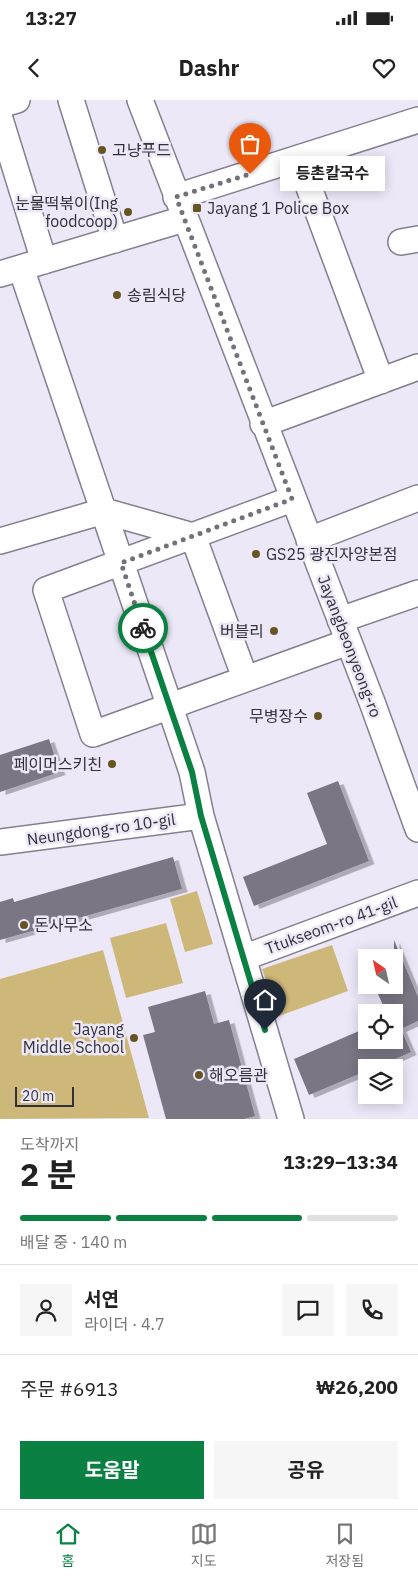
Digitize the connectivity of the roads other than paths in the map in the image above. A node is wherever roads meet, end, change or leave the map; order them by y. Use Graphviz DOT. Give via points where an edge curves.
graph roads {
  1 [pos="17,100"];
  2 [pos="71,100"];
  3 [pos="140,100"];
  4 [pos="0,105"];
  5 [pos="0,119"];
  6 [pos="418,120"];
  7 [pos="298,158"];
  8 [pos="180,208"];
  9 [pos="115,240"];
  10 [pos="22,267"];
  11 [pos="418,367"];
  12 [pos="381,381"];
  13 [pos="263,424"];
  14 [pos="418,498"];
  15 [pos="292,499"];
  16 [pos="104,511"];
  17 [pos="193,536"];
  18 [pos="308,540"];
  19 [pos="0,541"];
  20 [pos="121,563"];
  21 [pos="418,593"];
  22 [pos="344,631"];
  23 [pos="245,678"];
  24 [pos="170,706"];
  25 [pos="201,816"];
  26 [pos="418,829"];
  27 [pos="0,842"];
  28 [pos="418,893"];
  29 [pos="243,958"];
  30 [pos="291,1119"];
  1 -- 4 [label="street"];
  2 -- 9 [label="street"];
  3 -- 8 [label="street, Jayangbeonyeong-ro"];
  5 -- 10 [label="street, Ttukseom-ro 41-gil"];
  6 -- 7 [label="street"];
  7 -- 8 [label="street"];
  7 -- 12 [label="street"];
  8 -- 9 [label="street"];
  8 -- 13 [label="street, Jayangbeonyeong-ro"];
  9 -- 10 [label="street"];
  10 -- 16 [label="street, Ttukseom-ro 41-gil"];
  11 -- 12 [label="street"];
  12 -- 13 [label="street"];
  13 -- 15 [label="street, Jayangbeonyeong-ro"];
  14 -- 18 [label="street"];
  15 -- 17 [label="street"];
  15 -- 18 [label="street, Jayangbeonyeong-ro"];
  16 -- 17 [label="street"];
  16 -- 19 [label="street"];
  16 -- 20 [label="street, Ttukseom-ro 41-gil"];
  17 -- 20 [label="street"];
  17 -- 23 [label="street"];
  18 -- 22 [label="street, Jayangbeonyeong-ro"];
  20 -- 24 [label="street, Ttukseom-ro 41-gil"];
  20 -- 24 [label="street" via="46,590 93,734"];
  21 -- 22 [label="street"];
  22 -- 23 [label="street"];
  22 -- 26 [label="street, Jayangbeonyeong-ro"];
  23 -- 24 [label="street"];
  24 -- 25 [label="street, Ttukseom-ro 41-gil" via="192,772"];
  25 -- 27 [label="street, Neungdong-ro 10-gil"];
  25 -- 29 [label="street, Ttukseom-ro 41-gil"];
  28 -- 29 [label="street, Ttukseom-ro 41-gil"];
  29 -- 30 [label="street, Ttukseom-ro 41-gil"];
}
